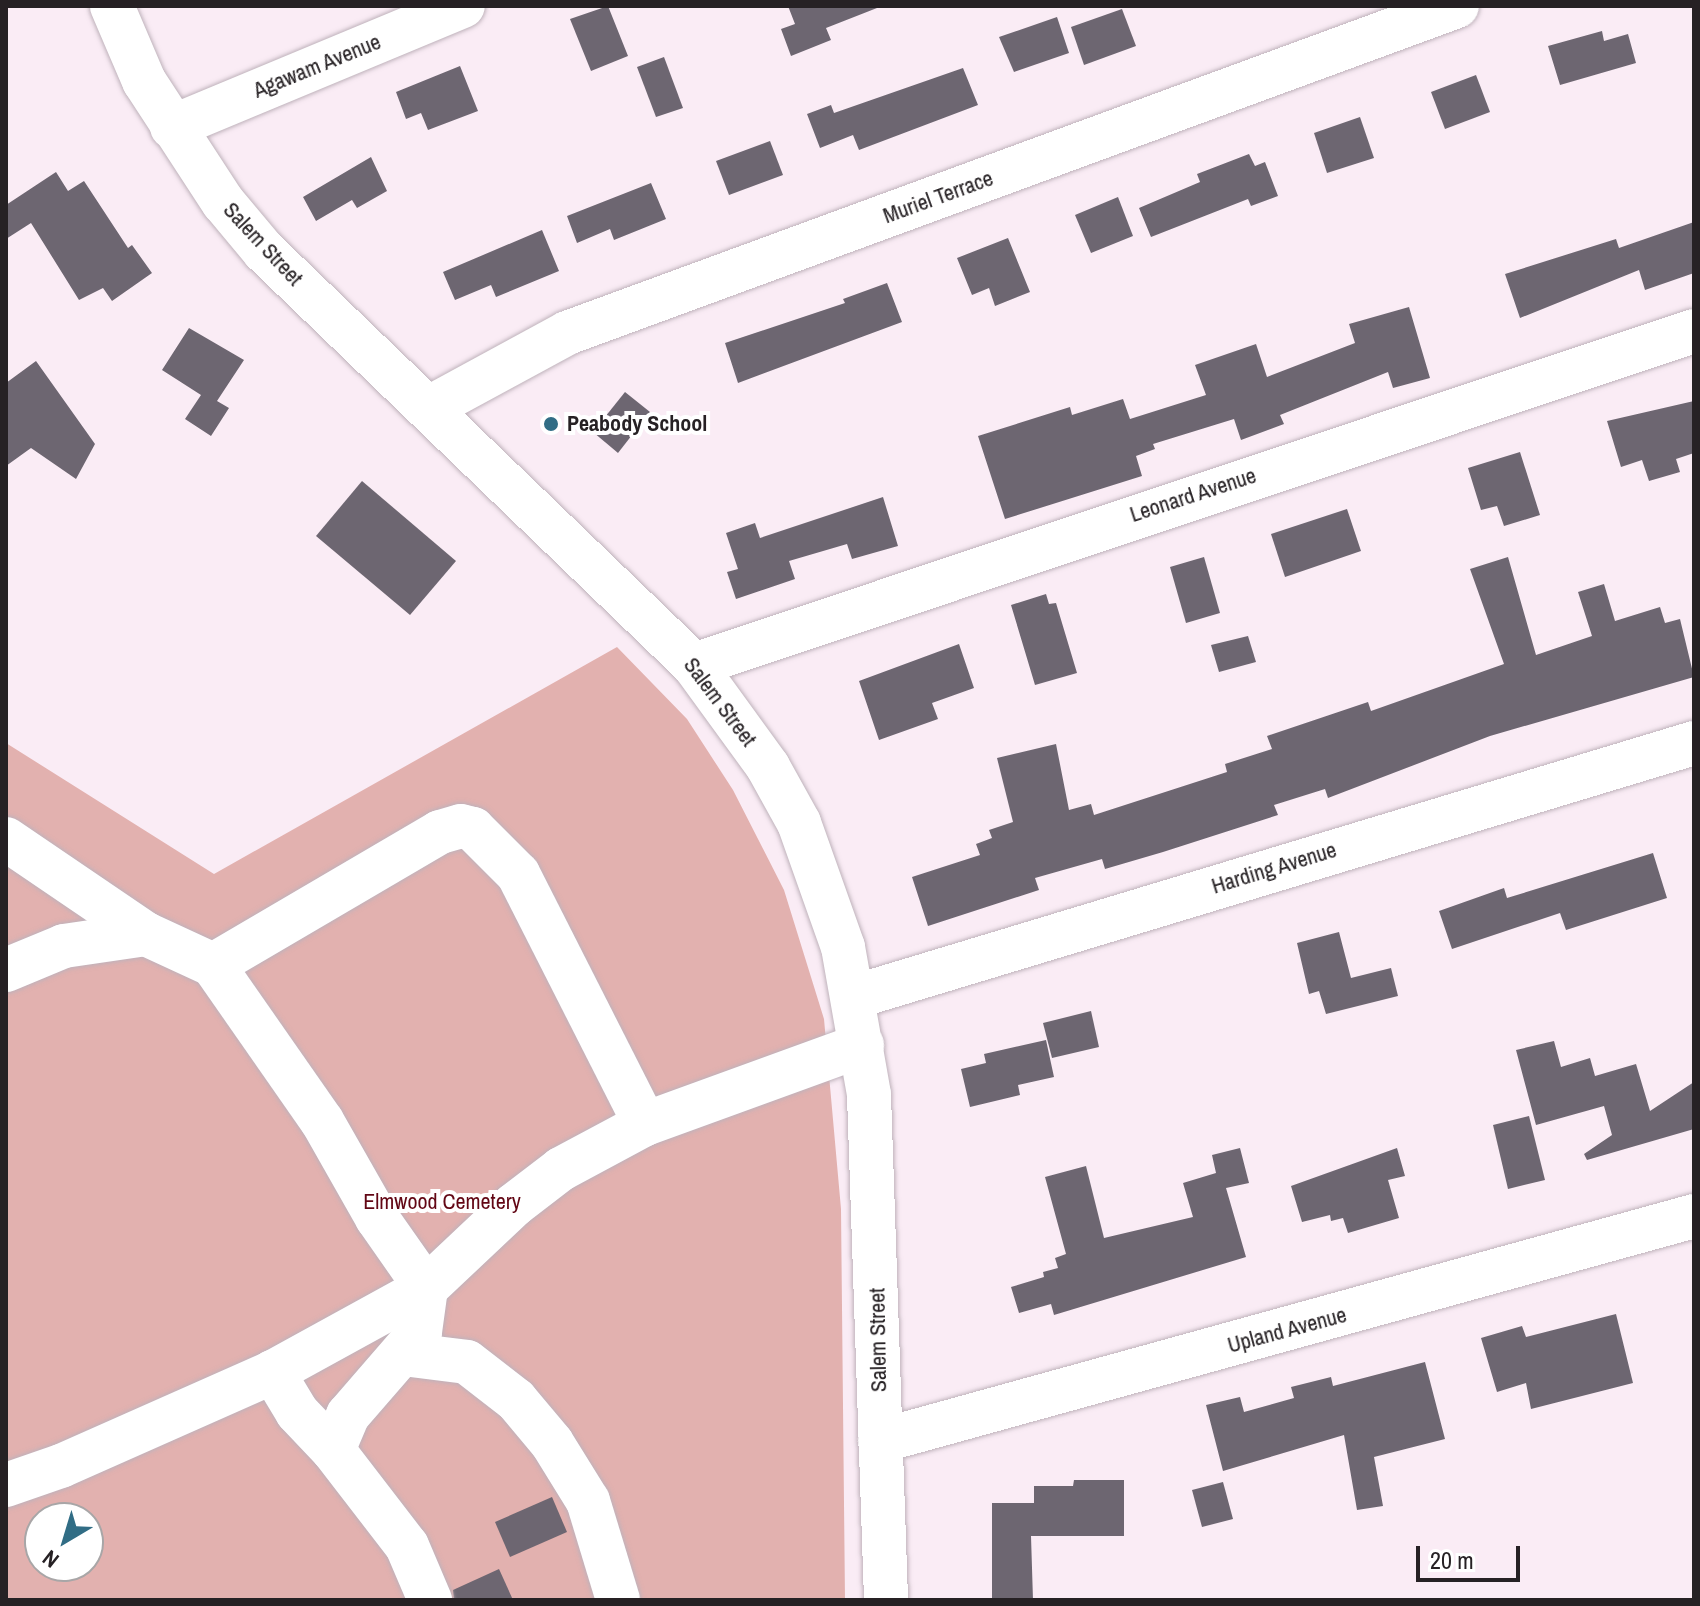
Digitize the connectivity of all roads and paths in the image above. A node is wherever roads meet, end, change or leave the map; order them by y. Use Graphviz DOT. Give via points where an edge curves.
graph roads {
  1 [pos="112,6"];
  2 [pos="463,6"];
  3 [pos="1457,6"];
  4 [pos="172,127"];
  5 [pos="1694,331"];
  6 [pos="429,408"];
  7 [pos="694,665"];
  8 [pos="1694,743"];
  9 [pos="6,839"];
  10 [pos="146,934"];
  11 [pos="213,965"];
  12 [pos="6,970"];
  13 [pos="854,997"];
  14 [pos="862,1045"];
  15 [pos="645,1124"];
  16 [pos="1694,1216"];
  17 [pos="426,1288"];
  18 [pos="403,1354"];
  19 [pos="273,1372"];
  20 [pos="880,1441"];
  21 [pos="333,1450"];
  22 [pos="6,1485"];
  23 [pos="430,1600"];
  24 [pos="618,1600"];
  25 [pos="886,1600"];
  1 -- 4 [label="street, Salem Street" via="144,81"];
  2 -- 4 [label="street, Agawam Avenue"];
  3 -- 6 [label="street, Muriel Terrace" via="567,333"];
  4 -- 6 [label="street, Salem Street" via="264,251"];
  5 -- 7 [label="street, Leonard Avenue"];
  6 -- 7 [label="street, Salem Street"];
  7 -- 13 [label="street, Salem Street" via="768,767 799,823 824,887"];
  8 -- 13 [label="street, Harding Avenue"];
  9 -- 10 [label="street"];
  10 -- 11 [label="street"];
  10 -- 12 [label="street" via="64,946"];
  11 -- 15 [label="street" via="440,832 461,826 473,829 518,874"];
  11 -- 17 [label="street" via="322,1121 377,1218"];
  13 -- 14 [label="street, Salem Street"];
  14 -- 15 [label="street"];
  14 -- 20 [label="street, Salem Street" via="874,1160"];
  15 -- 17 [label="street" via="561,1169 514,1205"];
  16 -- 20 [label="street, Upland Avenue"];
  17 -- 18 [label="street" via="420,1332"];
  17 -- 19 [label="street"];
  18 -- 21 [label="street" via="348,1415"];
  18 -- 24 [label="street" via="467,1362 516,1400 552,1443 588,1501"];
  19 -- 21 [label="street" via="297,1412"];
  19 -- 22 [label="street"];
  20 -- 25 [label="street, Salem Street"];
  21 -- 23 [label="street" via="407,1546"];
}
